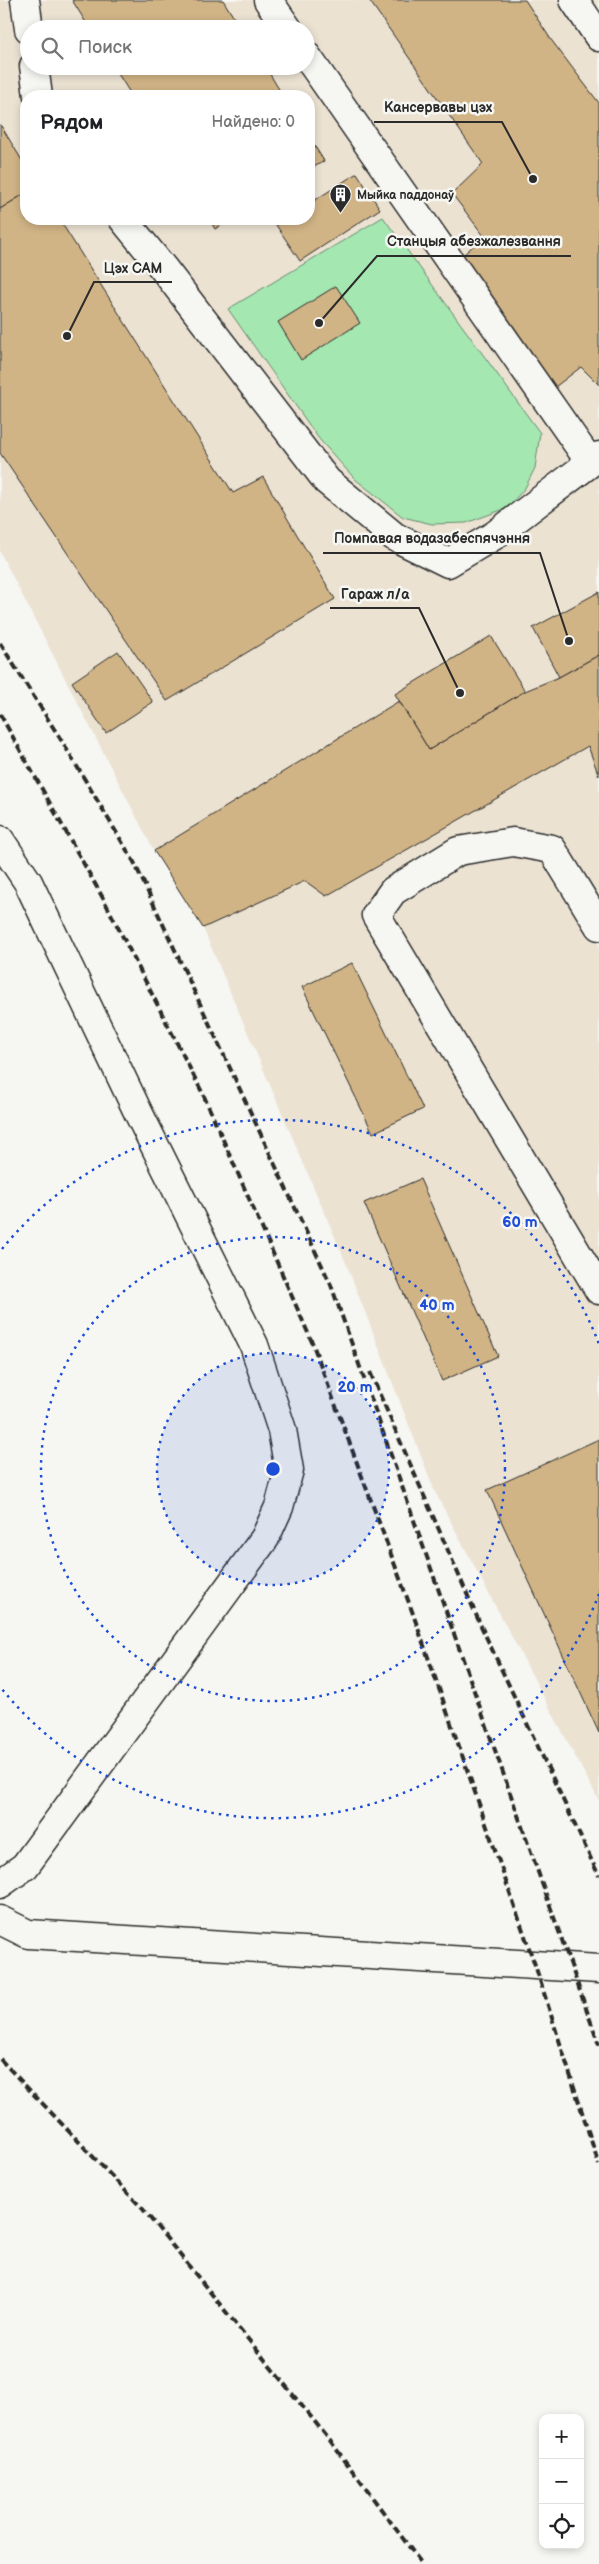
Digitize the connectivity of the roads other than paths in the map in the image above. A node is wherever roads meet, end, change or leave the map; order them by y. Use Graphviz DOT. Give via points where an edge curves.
graph roads {
  1 [pos="25,0"];
  2 [pos="268,0"];
  3 [pos="574,0"];
  4 [pos="28,20"];
  5 [pos="282,20"];
  6 [pos="599,37"];
  7 [pos="315,68"];
  8 [pos="35,75"];
  9 [pos="37,90"];
  10 [pos="127,225"];
  11 [pos="595,459"];
  12 [pos="0,840"];
  13 [pos="599,926"];
  14 [pos="599,1290"];
  15 [pos="0,1884"];
  16 [pos="0,1920"];
  17 [pos="599,1969"];
  1 -- 4 [label="lane"];
  2 -- 5 [label="lane"];
  3 -- 6 [label="lane"];
  7 -- 11 [label="lane"];
  8 -- 9 [label="lane"];
  10 -- 11 [label="lane" via="326,480 395,537 448,563 495,536"];
  12 -- 15 [label="lane" via="28,882 254,1345 282,1430 289,1470 279,1507 265,1538 25,1866"];
  13 -- 14 [label="lane" via="552,849 513,842 458,850 393,891 376,915"];
  16 -- 17 [label="lane" via="28,1934"];
}
